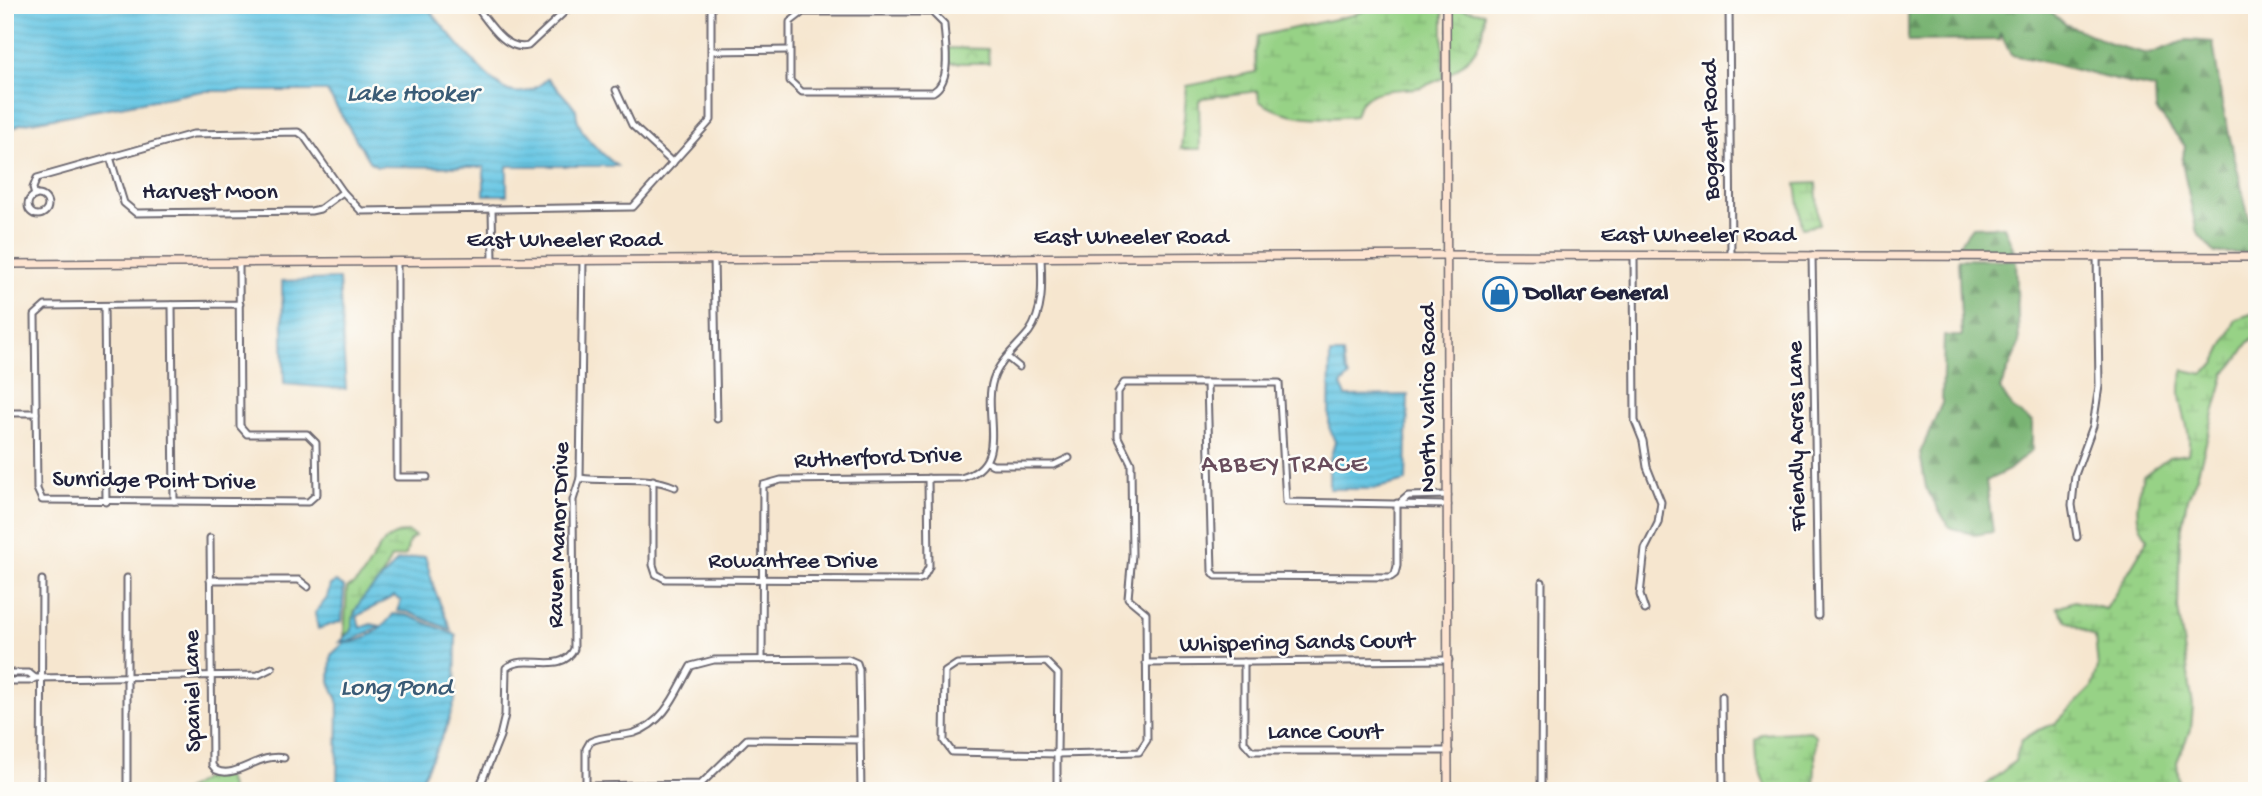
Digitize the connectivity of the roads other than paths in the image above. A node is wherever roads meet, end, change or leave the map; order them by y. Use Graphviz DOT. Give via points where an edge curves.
graph roads {
  1 [pos="475,5"];
  2 [pos="572,5"];
  3 [pos="711,5"];
  4 [pos="1446,5"];
  5 [pos="1729,5"];
  6 [pos="789,50"];
  7 [pos="712,51"];
  8 [pos="616,90"];
  9 [pos="110,157"];
  10 [pos="673,163"];
  11 [pos="343,192"];
  12 [pos="35,195"];
  13 [pos="492,209"];
  14 [pos="1448,255"];
  15 [pos="1731,255"];
  16 [pos="1634,256"];
  17 [pos="1812,256"];
  18 [pos="2098,256"];
  19 [pos="2257,257"];
  20 [pos="1041,258"];
  21 [pos="714,259"];
  22 [pos="493,260"];
  23 [pos="583,260"];
  24 [pos="397,262"];
  25 [pos="5,264"];
  26 [pos="240,264"];
  27 [pos="240,304"];
  28 [pos="172,305"];
  29 [pos="104,306"];
  30 [pos="1007,357"];
  31 [pos="1019,368"];
  32 [pos="1207,383"];
  33 [pos="5,413"];
  34 [pos="36,413"];
  35 [pos="717,419"];
  36 [pos="1069,458"];
  37 [pos="987,461"];
  38 [pos="427,477"];
  39 [pos="580,478"];
  40 [pos="928,478"];
  41 [pos="653,480"];
  42 [pos="675,486"];
  43 [pos="1421,495"];
  44 [pos="1449,495"];
  45 [pos="174,501"];
  46 [pos="106,502"];
  47 [pos="1399,503"];
  48 [pos="1421,505"];
  49 [pos="1449,505"];
  50 [pos="2077,537"];
  51 [pos="210,538"];
  52 [pos="127,578"];
  53 [pos="42,580"];
  54 [pos="210,580"];
  55 [pos="762,581"];
  56 [pos="1542,582"];
  57 [pos="307,587"];
  58 [pos="1645,610"];
  59 [pos="1818,616"];
  60 [pos="762,660"];
  61 [pos="1448,660"];
  62 [pos="1244,662"];
  63 [pos="1146,663"];
  64 [pos="272,668"];
  65 [pos="5,673"];
  66 [pos="211,676"];
  67 [pos="127,677"];
  68 [pos="38,678"];
  69 [pos="5,681"];
  70 [pos="1722,696"];
  71 [pos="860,740"];
  72 [pos="1448,751"];
  73 [pos="1057,754"];
  74 [pos="284,758"];
  75 [pos="586,788"];
  76 [pos="41,791"];
  77 [pos="127,791"];
  78 [pos="478,791"];
  79 [pos="861,791"];
  80 [pos="1057,791"];
  81 [pos="1448,791"];
  82 [pos="1541,791"];
  83 [pos="1723,791"];
  1 -- 2 [label="street" via="510,46 520,48 528,47"];
  3 -- 7 [label="street"];
  4 -- 14 [label="street, North Valrico Road"];
  5 -- 15 [label="street, Bogaert Road"];
  6 -- 6 [label="street" via="790,81 802,92 933,92 942,87 945,77 944,24 932,12 803,12 790,22"];
  6 -- 7 [label="street"];
  7 -- 10 [label="street" via="711,120"];
  8 -- 10 [label="street" via="632,125"];
  9 -- 11 [label="street" via="193,134 298,132"];
  9 -- 11 [label="street, Harvest Moon" via="124,203 136,213 311,211"];
  9 -- 12 [label="street" via="37,178"];
  10 -- 13 [label="street" via="633,207"];
  11 -- 13 [label="street" via="361,211"];
  13 -- 22 [label="street"];
  14 -- 16 [label="street, East Wheeler Road"];
  14 -- 20 [label="street, East Wheeler Road"];
  14 -- 44 [label="street, North Valrico Road"];
  15 -- 16 [label="street, East Wheeler Road"];
  15 -- 17 [label="street, East Wheeler Road"];
  16 -- 58 [label="street" via="1635,415 1661,502 1660,516 1645,549 1640,595"];
  17 -- 18 [label="street, East Wheeler Road"];
  17 -- 59 [label="street, Friendly Acres Lane"];
  18 -- 19 [label="street, East Wheeler Road"];
  18 -- 50 [label="street" via="2099,386 2094,426 2075,475 2072,505"];
  20 -- 21 [label="street, East Wheeler Road"];
  20 -- 30 [label="street, Rutherford Drive" via="1040,309 1030,330"];
  21 -- 23 [label="street, East Wheeler Road"];
  21 -- 35 [label="street"];
  22 -- 23 [label="street, East Wheeler Road"];
  22 -- 24 [label="street, East Wheeler Road"];
  23 -- 39 [label="street, Raven Manor Drive"];
  24 -- 26 [label="street, East Wheeler Road"];
  24 -- 38 [label="street" via="397,477"];
  25 -- 26 [label="street, East Wheeler Road"];
  26 -- 27 [label="street, Sunridge Point Drive"];
  27 -- 28 [label="street, Sunridge Point Drive"];
  27 -- 45 [label="street, Sunridge Point Drive" via="240,426 247,434 307,434 316,443 317,494 308,502"];
  28 -- 29 [label="street, Sunridge Point Drive"];
  28 -- 45 [label="street"];
  29 -- 34 [label="street, Sunridge Point Drive" via="45,306 35,315"];
  29 -- 46 [label="street"];
  30 -- 31 [label="street"];
  30 -- 37 [label="street, Rutherford Drive" via="992,383 992,443"];
  32 -- 47 [label="street" via="1279,383 1286,502"];
  32 -- 47 [label="street" via="1212,571 1216,576 1391,577 1397,566"];
  32 -- 63 [label="street" via="1124,383 1118,392 1119,440 1132,463 1128,598 1146,617"];
  33 -- 34 [label="street"];
  34 -- 46 [label="street, Sunridge Point Drive" via="38,496 49,502"];
  36 -- 37 [label="street" via="1054,465 993,465"];
  37 -- 40 [label="street, Rutherford Drive" via="971,476"];
  39 -- 41 [label="street"];
  39 -- 78 [label="street, Raven Manor Drive" via="573,500 574,649 563,662 518,663 506,668 505,715"];
  40 -- 55 [label="street, Rutherford Drive" via="769,481 763,485 762,497"];
  40 -- 55 [label="street, Rowantree Drive" via="929,567 923,578"];
  41 -- 42 [label="street"];
  41 -- 55 [label="street, Rowantree Drive" via="656,574 665,579"];
  43 -- 44 [label="street"];
  43 -- 47 [label="street" via="1408,496"];
  43 -- 48 [label="street"];
  44 -- 49 [label="street, North Valrico Road"];
  45 -- 46 [label="street, Sunridge Point Drive"];
  47 -- 48 [label="street"];
  48 -- 49 [label="street"];
  49 -- 61 [label="street, North Valrico Road"];
  51 -- 54 [label="street, Spaniel Lane"];
  52 -- 67 [label="street"];
  53 -- 68 [label="street"];
  54 -- 57 [label="street" via="299,580"];
  54 -- 66 [label="street, Spaniel Lane"];
  55 -- 60 [label="street, Rutherford Drive"];
  56 -- 82 [label="street"];
  60 -- 71 [label="street" via="848,659 857,663"];
  60 -- 75 [label="street" via="714,660 691,666 665,712 636,732 590,742"];
  61 -- 62 [label="street, Whispering Sands Court"];
  61 -- 72 [label="street, North Valrico Road"];
  62 -- 63 [label="street, Whispering Sands Court"];
  62 -- 72 [label="street, Lance Court" via="1244,742 1252,751"];
  63 -- 73 [label="street" via="1147,740 1139,751"];
  64 -- 66 [label="street" via="258,675"];
  65 -- 68 [label="street" via="29,673"];
  66 -- 67 [label="street"];
  66 -- 74 [label="street, Spaniel Lane" via="211,759 216,770 229,773 270,755"];
  67 -- 68 [label="street"];
  67 -- 77 [label="street"];
  68 -- 69 [label="street"];
  68 -- 76 [label="street"];
  70 -- 83 [label="street"];
  71 -- 75 [label="street" via="747,740 701,784"];
  71 -- 79 [label="street"];
  72 -- 81 [label="street, North Valrico Road"];
  73 -- 73 [label="street" via="952,752 944,741 945,672 957,664 1046,662 1058,674"];
  73 -- 80 [label="street"];
}
